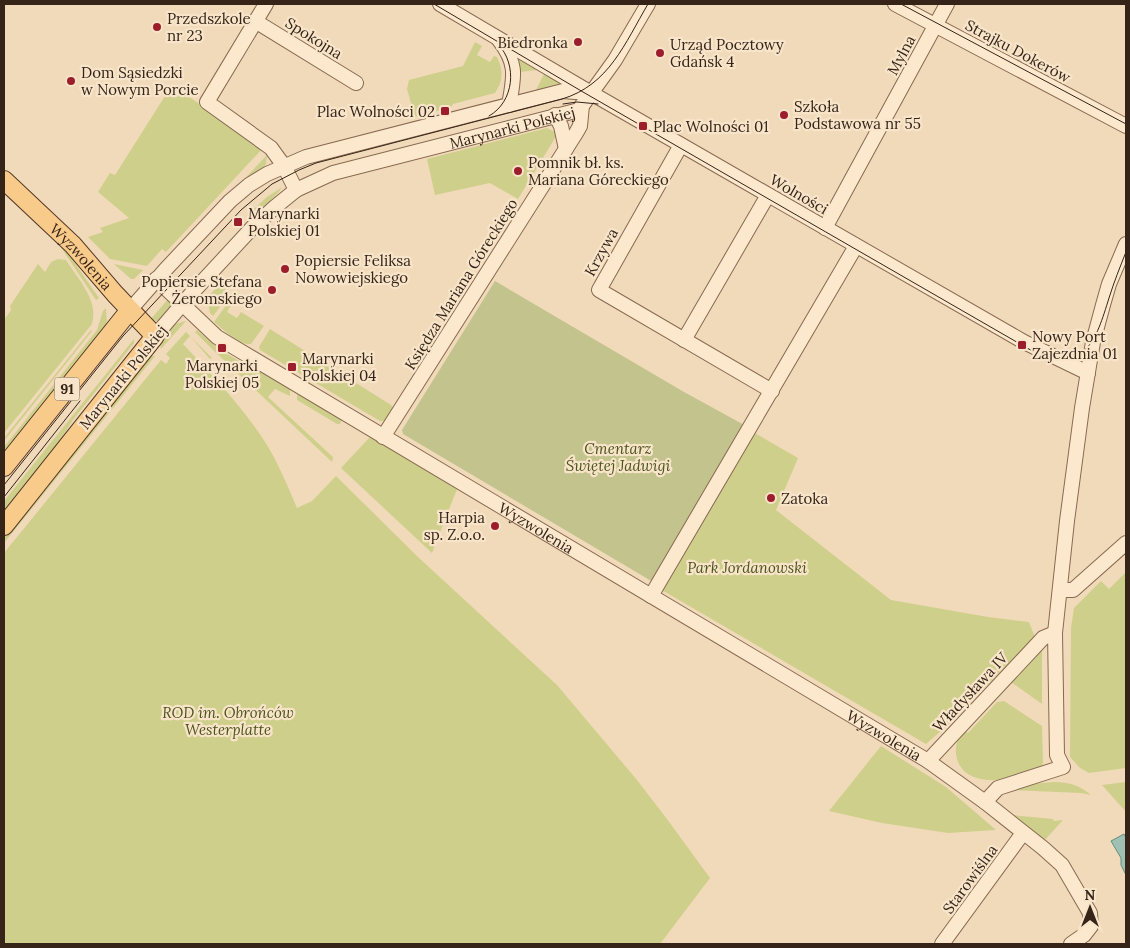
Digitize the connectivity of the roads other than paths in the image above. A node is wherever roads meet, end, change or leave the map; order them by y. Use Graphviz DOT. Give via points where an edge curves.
graph roads {
  1 [pos="266,4"];
  2 [pos="440,4"];
  3 [pos="648,4"];
  4 [pos="895,4"];
  5 [pos="947,4"];
  6 [pos="255,21"];
  7 [pos="935,26"];
  8 [pos="497,37"];
  9 [pos="356,83"];
  10 [pos="591,93"];
  11 [pos="509,105"];
  12 [pos="582,105"];
  13 [pos="555,115"];
  14 [pos="1126,126"];
  15 [pos="681,145"];
  16 [pos="566,149"];
  17 [pos="284,166"];
  18 [pos="4,180"];
  19 [pos="296,190"];
  20 [pos="768,195"];
  21 [pos="826,228"];
  22 [pos="1126,244"];
  23 [pos="856,246"];
  24 [pos="156,280"];
  25 [pos="182,304"];
  26 [pos="130,310"];
  27 [pos="155,336"];
  28 [pos="684,340"];
  29 [pos="1088,374"];
  30 [pos="772,391"];
  31 [pos="383,437"];
  32 [pos="4,467"];
  33 [pos="4,526"];
  34 [pos="1126,543"];
  35 [pos="1060,590"];
  36 [pos="651,596"];
  37 [pos="1055,633"];
  38 [pos="928,761"];
  39 [pos="985,802"];
  40 [pos="1023,833"];
  41 [pos="942,944"];
  42 [pos="1071,944"];
  1 -- 6 [label="street"];
  2 -- 8 [label="street, Wolności"];
  3 -- 10 [label="street" via="616,60"];
  4 -- 7 [label="street, Strajku Dokerów"];
  5 -- 7 [label="street, Mylna"];
  6 -- 9 [label="street, Spokojna"];
  6 -- 17 [label="street" via="207,102 272,148"];
  7 -- 14 [label="street, Strajku Dokerów"];
  7 -- 21 [label="street, Mylna"];
  8 -- 10 [label="street, Wolności"];
  8 -- 11 [label="street, Wolności" via="513,68"];
  10 -- 11 [label="street, Marynarki Polskiej" via="563,91"];
  10 -- 12 [label="street, Marynarki Polskiej"];
  10 -- 15 [label="street, Wolności"];
  11 -- 17 [label="street, Marynarki Polskiej / 91" via="306,157"];
  12 -- 13 [label="street, Marynarki Polskiej / 91" via="579,110"];
  12 -- 16 [label="street, Księdza Mariana Góreckiego" via="580,126"];
  13 -- 16 [label="street"];
  13 -- 19 [label="street, Marynarki Polskiej / 91" via="333,173"];
  15 -- 20 [label="street, Wolności"];
  15 -- 28 [label="street, Krzywa" via="599,290"];
  16 -- 31 [label="street, Księdza Mariana Góreckiego"];
  17 -- 19 [label="street"];
  17 -- 24 [label="street, Marynarki Polskiej / 91" via="249,185 230,201"];
  18 -- 26 [label="main road, Wyzwolenia" via="73,244"];
  19 -- 25 [label="street, Marynarki Polskiej / 91" via="252,228"];
  20 -- 21 [label="street, Wolności"];
  20 -- 28 [label="street"];
  21 -- 23 [label="street, Wolności"];
  22 -- 29 [label="street" via="1103,305"];
  23 -- 29 [label="street, Wolności" via="1024,342"];
  23 -- 30 [label="street"];
  24 -- 25 [label="street, Wyzwolenia"];
  24 -- 26 [label="street, Marynarki Polskiej / 91"];
  25 -- 27 [label="street, Marynarki Polskiej / 91"];
  25 -- 31 [label="street, Wyzwolenia" via="217,337"];
  26 -- 27 [label="main road, Wyzwolenia"];
  26 -- 32 [label="main road, Marynarki Polskiej / 91"];
  27 -- 33 [label="main road, Marynarki Polskiej / 91"];
  28 -- 30 [label="street, Krzywa"];
  29 -- 35 [label="street"];
  30 -- 36 [label="street"];
  31 -- 36 [label="street, Wyzwolenia"];
  34 -- 35 [label="street" via="1073,590"];
  35 -- 37 [label="street"];
  36 -- 38 [label="street, Wyzwolenia"];
  37 -- 38 [label="street, Władysława IV" via="1043,638"];
  37 -- 39 [label="street" via="1057,755 1063,767 998,788"];
  38 -- 39 [label="street"];
  39 -- 40 [label="street"];
  40 -- 41 [label="street, Starowiślna"];
  40 -- 42 [label="street" via="1062,865 1090,913 1091,926"];
}
